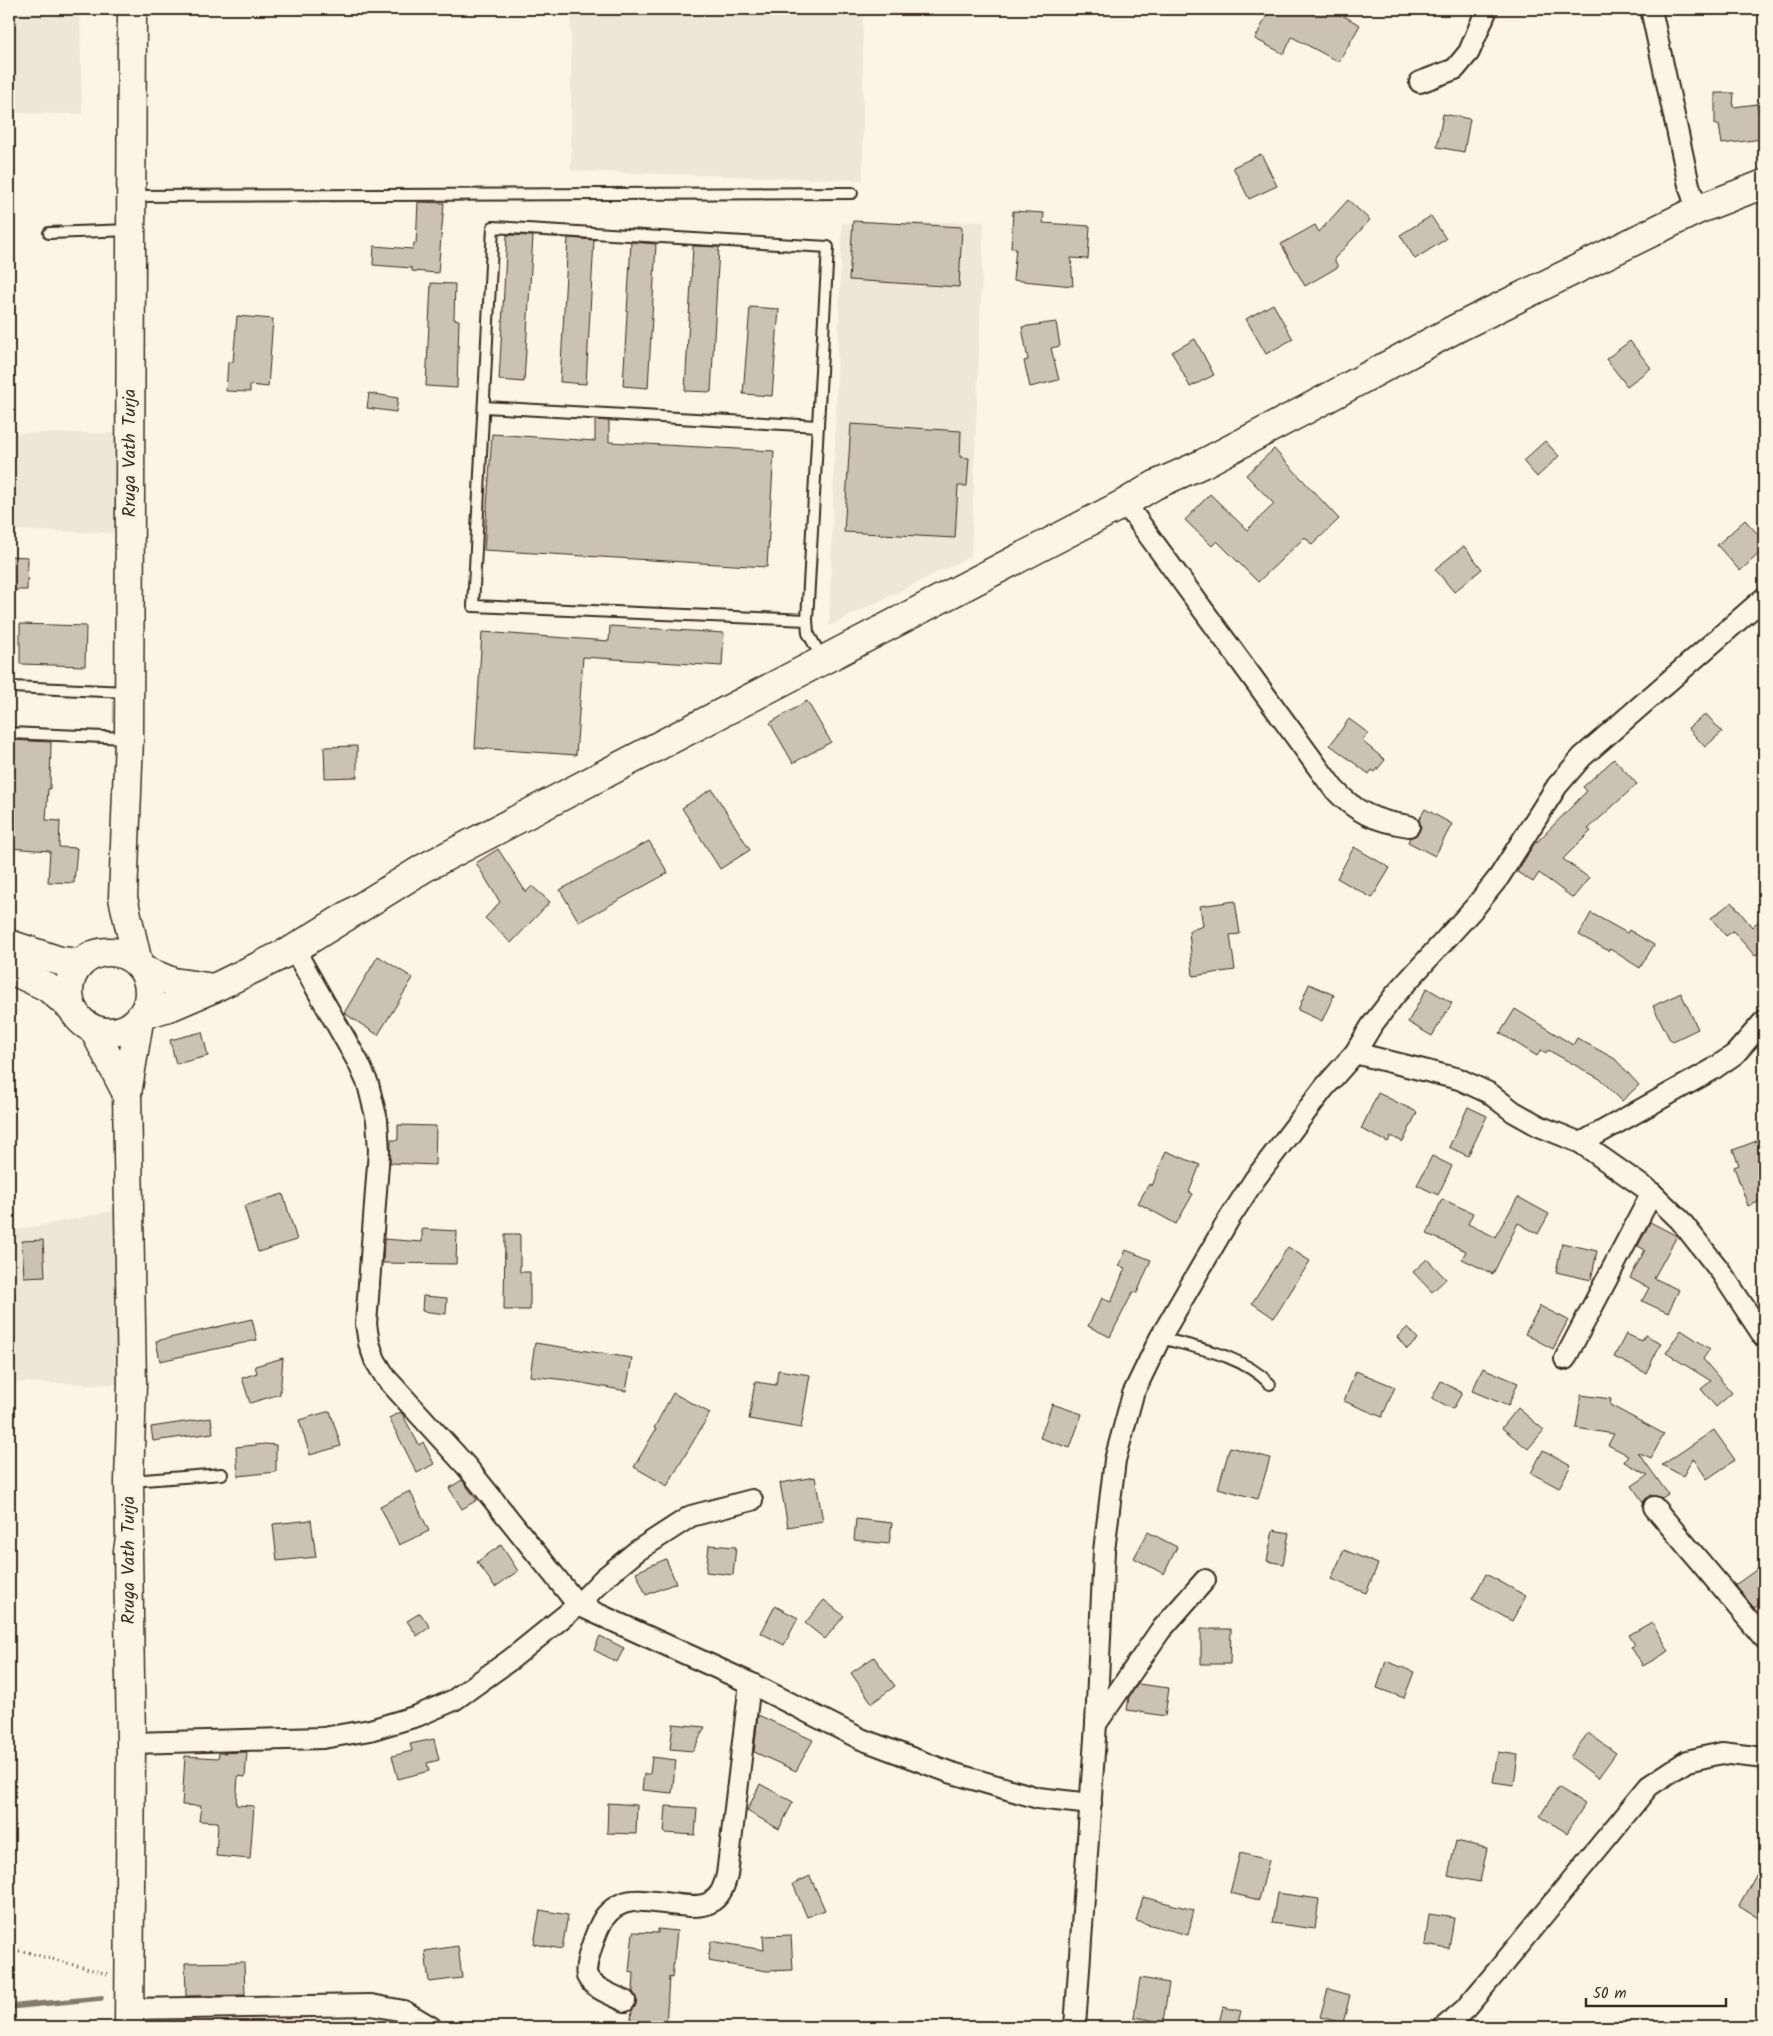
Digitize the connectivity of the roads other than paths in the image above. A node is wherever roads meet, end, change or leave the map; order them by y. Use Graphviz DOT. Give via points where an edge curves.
graph roads {
  1 [pos="132,9"];
  2 [pos="1486,9"];
  3 [pos="1651,9"];
  4 [pos="1420,82"];
  5 [pos="1764,184"];
  6 [pos="852,193"];
  7 [pos="131,196"];
  8 [pos="1697,210"];
  9 [pos="131,230"];
  10 [pos="49,233"];
  11 [pos="484,407"];
  12 [pos="818,426"];
  13 [pos="1125,503"];
  14 [pos="1764,598"];
  15 [pos="806,620"];
  16 [pos="823,660"];
  17 [pos="11,687"];
  18 [pos="130,692"];
  19 [pos="9,733"];
  20 [pos="130,738"];
  21 [pos="1409,826"];
  22 [pos="122,898"];
  23 [pos="9,944"];
  24 [pos="294,949"];
  25 [pos="87,958"];
  26 [pos="141,966"];
  27 [pos="9,969"];
  28 [pos="214,988"];
  29 [pos="72,1007"];
  30 [pos="140,1018"];
  31 [pos="1764,1021"];
  32 [pos="94,1030"];
  33 [pos="1354,1053"];
  34 [pos="127,1094"];
  35 [pos="1581,1143"];
  36 [pos="1652,1193"];
  37 [pos="1764,1337"];
  38 [pos="1160,1338"];
  39 [pos="1565,1360"];
  40 [pos="1270,1384"];
  41 [pos="222,1474"];
  42 [pos="129,1482"];
  43 [pos="752,1500"];
  44 [pos="1654,1507"];
  45 [pos="1205,1580"];
  46 [pos="578,1605"];
  47 [pos="1764,1638"];
  48 [pos="750,1682"];
  49 [pos="1096,1724"];
  50 [pos="130,1743"];
  51 [pos="1764,1758"];
  52 [pos="1091,1804"];
  53 [pos="625,2001"];
  54 [pos="129,2018"];
  55 [pos="431,2027"];
  56 [pos="1075,2027"];
  57 [pos="1444,2027"];
  1 -- 7 [label="street, Rruga Vath Turja"];
  2 -- 4 [label="street" via="1469,52 1455,69"];
  3 -- 8 [label="street"];
  5 -- 8 [label="street"];
  6 -- 7 [label="lane"];
  7 -- 9 [label="street, Rruga Vath Turja"];
  8 -- 13 [label="street" via="1455,329"];
  9 -- 10 [label="lane"];
  9 -- 18 [label="street, Rruga Vath Turja"];
  11 -- 12 [label="lane"];
  11 -- 12 [label="lane" via="493,227 828,247"];
  11 -- 15 [label="lane" via="473,606"];
  12 -- 15 [label="lane"];
  13 -- 16 [label="street"];
  13 -- 21 [label="street" via="1344,801 1381,821"];
  14 -- 33 [label="street" via="1582,757 1557,786 1499,877 1395,995"];
  15 -- 16 [label="lane" via="808,633"];
  16 -- 24 [label="street" via="424,868"];
  17 -- 18 [label="lane"];
  18 -- 20 [label="street, Rruga Vath Turja"];
  19 -- 20 [label="lane"];
  20 -- 22 [label="street, Rruga Vath Turja"];
  22 -- 25 [label="street, Rruga Vath Turja" via="114,923"];
  22 -- 26 [label="street, Rruga Vath Turja"];
  23 -- 25 [label="street" via="60,961"];
  24 -- 28 [label="street"];
  24 -- 46 [label="street" via="358,1062 377,1120 379,1151 366,1324 375,1360 386,1378 467,1467"];
  25 -- 26 [label="street" via="109,950 125,954"];
  25 -- 29 [label="street, Rruga Vath Turja" via="71,976 68,992"];
  26 -- 28 [label="street" via="173,982"];
  26 -- 30 [label="street, Rruga Vath Turja" via="150,992 147,1007"];
  27 -- 29 [label="street" via="47,987"];
  28 -- 30 [label="street"];
  29 -- 32 [label="street, Rruga Vath Turja" via="80,1021"];
  30 -- 32 [label="street" via="125,1030"];
  30 -- 34 [label="street, Rruga Vath Turja"];
  31 -- 35 [label="street" via="1735,1054 1712,1070"];
  32 -- 34 [label="street, Rruga Vath Turja"];
  33 -- 35 [label="street" via="1459,1079 1489,1093 1539,1126"];
  33 -- 38 [label="street" via="1255,1179"];
  34 -- 42 [label="street, Rruga Vath Turja" via="132,1384"];
  35 -- 36 [label="street"];
  36 -- 37 [label="street" via="1680,1220 1721,1272"];
  36 -- 39 [label="street"];
  38 -- 40 [label="lane" via="1233,1359 1258,1372"];
  38 -- 49 [label="street" via="1133,1394 1115,1460 1104,1551"];
  41 -- 42 [label="lane"];
  42 -- 50 [label="street, Rruga Vath Turja"];
  43 -- 46 [label="street" via="691,1516 637,1551 603,1578"];
  44 -- 47 [label="street"];
  45 -- 49 [label="street" via="1160,1631"];
  46 -- 48 [label="street"];
  46 -- 50 [label="street" via="454,1700 417,1716 370,1730 323,1738"];
  48 -- 52 [label="street" via="860,1739 950,1772 1038,1798"];
  48 -- 53 [label="street" via="723,1890 709,1903 694,1905 634,1900 616,1906 604,1918 587,1960 587,1975 594,1986"];
  49 -- 52 [label="street"];
  50 -- 54 [label="street, Rruga Vath Turja"];
  51 -- 57 [label="street" via="1722,1753 1687,1760 1649,1786 1465,2009"];
  52 -- 56 [label="street"];
  54 -- 55 [label="street" via="372,2005 404,2011"];
}
